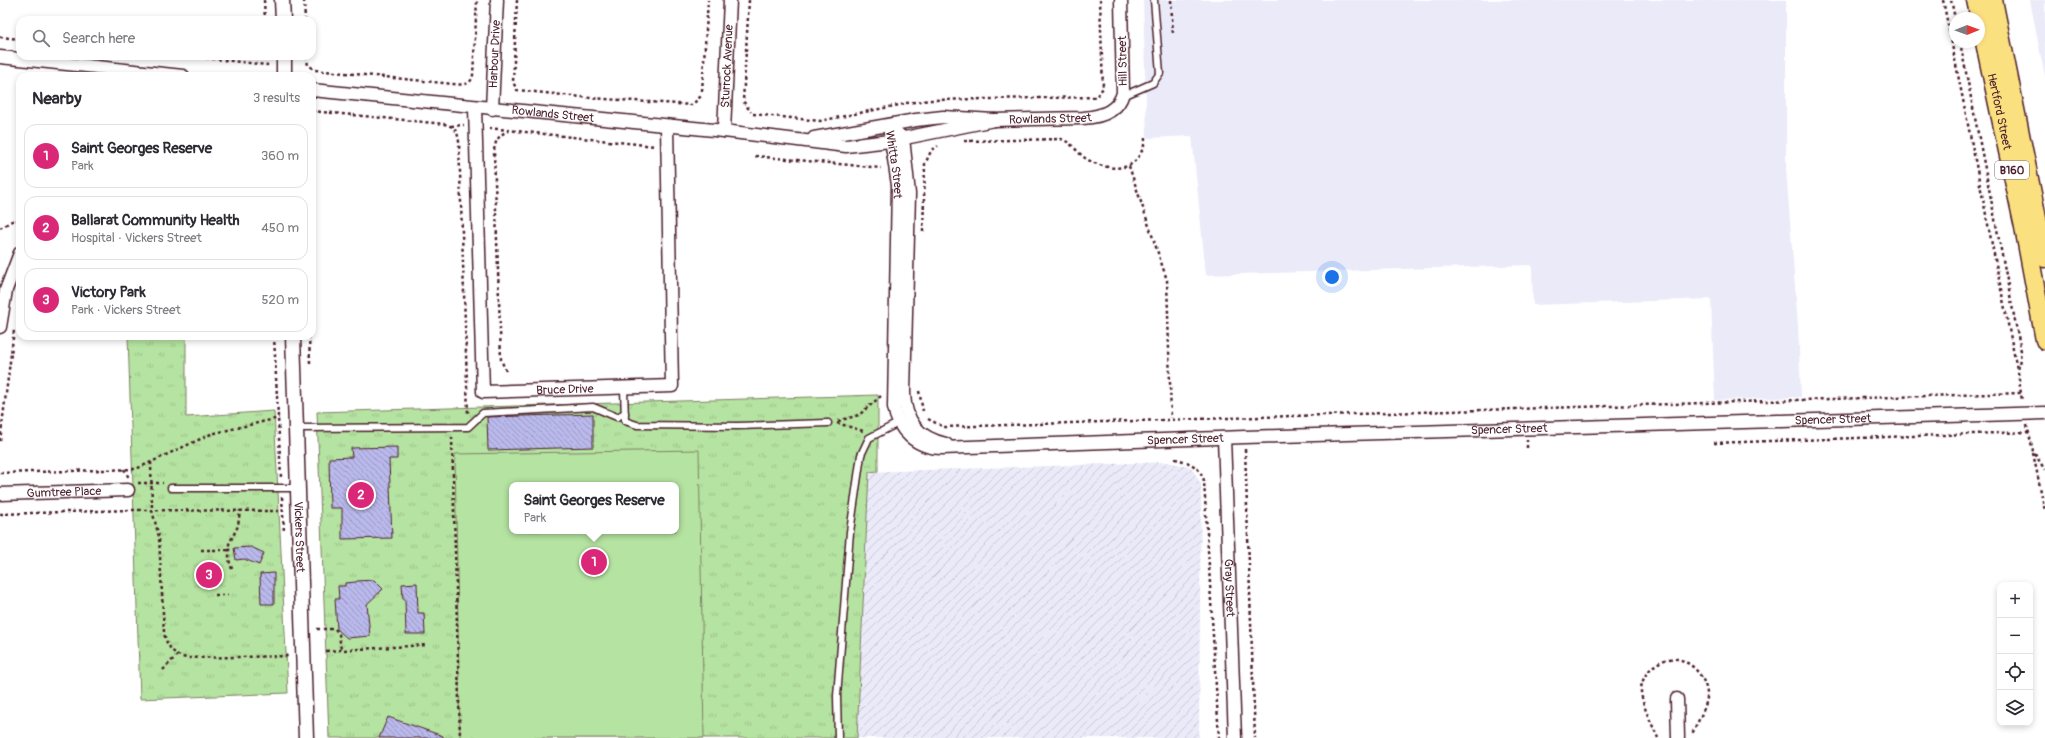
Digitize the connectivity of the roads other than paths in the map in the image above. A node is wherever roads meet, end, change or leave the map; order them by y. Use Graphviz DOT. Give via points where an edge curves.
graph roads {
  1 [pos="282,0"];
  2 [pos="497,0"];
  3 [pos="730,0"];
  4 [pos="1121,0"];
  5 [pos="1154,0"];
  6 [pos="1976,0"];
  7 [pos="1993,0"];
  8 [pos="283,16"];
  9 [pos="0,57"];
  10 [pos="16,59"];
  11 [pos="29,60"];
  12 [pos="284,60"];
  13 [pos="144,72"];
  14 [pos="284,72"];
  15 [pos="316,90"];
  16 [pos="1122,96"];
  17 [pos="475,108"];
  18 [pos="492,109"];
  19 [pos="938,118"];
  20 [pos="1107,118"];
  21 [pos="925,119"];
  22 [pos="994,120"];
  23 [pos="888,126"];
  24 [pos="667,127"];
  25 [pos="724,131"];
  26 [pos="933,132"];
  27 [pos="794,139"];
  28 [pos="897,139"];
  29 [pos="2036,225"];
  30 [pos="2045,258"];
  31 [pos="16,264"];
  32 [pos="0,327"];
  33 [pos="293,340"];
  34 [pos="2045,340"];
  35 [pos="624,388"];
  36 [pos="2045,413"];
  37 [pos="625,414"];
  38 [pos="904,420"];
  39 [pos="828,423"];
  40 [pos="296,428"];
  41 [pos="920,438"];
  42 [pos="1224,438"];
  43 [pos="130,487"];
  44 [pos="171,488"];
  45 [pos="298,488"];
  46 [pos="0,494"];
  47 [pos="1677,699"];
  48 [pos="306,738"];
  49 [pos="838,738"];
  50 [pos="1235,738"];
  51 [pos="1678,738"];
  1 -- 8 [label="street"];
  2 -- 18 [label="street, Harbour Drive"];
  3 -- 25 [label="street, Sturrock Avenue"];
  4 -- 16 [label="street, Hill Street" via="1124,88"];
  5 -- 16 [label="lane" via="1160,73 1153,83"];
  6 -- 29 [label="main road, Hertford Street / B160"];
  7 -- 29 [label="main road, Hertford Street / B160"];
  9 -- 10 [label="street"];
  11 -- 13 [label="street"];
  12 -- 14 [label="street"];
  15 -- 17 [label="street, Rowlands Street"];
  16 -- 20 [label="street, Hill Street"];
  17 -- 18 [label="street, Rowlands Street"];
  17 -- 35 [label="street, Bruce Drive" via="483,392"];
  18 -- 24 [label="street, Rowlands Street"];
  19 -- 21 [label="street, Rowlands Street"];
  19 -- 22 [label="street, Rowlands Street"];
  19 -- 26 [label="street"];
  20 -- 22 [label="street, Rowlands Street"];
  21 -- 23 [label="street, Rowlands Street"];
  21 -- 26 [label="street"];
  22 -- 26 [label="street, Rowlands Street"];
  23 -- 27 [label="street, Rowlands Street"];
  23 -- 28 [label="street, Whitta Street"];
  24 -- 25 [label="street, Rowlands Street"];
  24 -- 35 [label="street, Bruce Drive" via="672,386"];
  25 -- 27 [label="street, Rowlands Street"];
  26 -- 28 [label="street, Rowlands Street"];
  27 -- 28 [label="street, Rowlands Street" via="846,146"];
  28 -- 38 [label="street, Whitta Street" via="909,194"];
  28 -- 38 [label="street, Whitta Street" via="899,194 894,396 895,410"];
  29 -- 30 [label="main road, Hertford Street / B160"];
  29 -- 34 [label="main road, Hertford Street / B160"];
  31 -- 32 [label="street" via="6,290"];
  33 -- 40 [label="street, Vickers Street"];
  35 -- 37 [label="lane"];
  36 -- 42 [label="street, Spencer Street"];
  37 -- 39 [label="lane" via="625,421 637,425 738,426"];
  37 -- 40 [label="lane" via="617,417 593,407 484,413 468,427"];
  38 -- 41 [label="street, Whitta Street"];
  38 -- 49 [label="lane" via="874,434 866,443 861,455 853,502 837,696"];
  40 -- 45 [label="street, Vickers Street"];
  41 -- 42 [label="street, Spencer Street" via="944,444 973,446"];
  42 -- 50 [label="street, Gray Street"];
  43 -- 46 [label="street, Gumtree Place"];
  44 -- 45 [label="lane"];
  45 -- 48 [label="street, Vickers Street"];
  47 -- 51 [label="street"];
}
